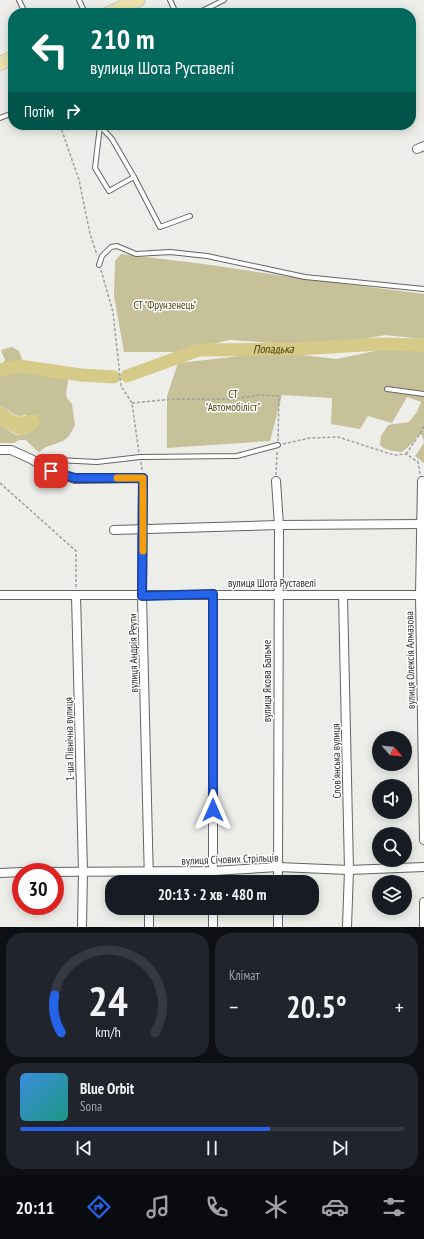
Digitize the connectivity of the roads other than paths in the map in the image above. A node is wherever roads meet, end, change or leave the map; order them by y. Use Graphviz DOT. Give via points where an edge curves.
graph roads {
  1 [pos="138,0"];
  2 [pos="224,0"];
  3 [pos="120,8"];
  4 [pos="208,8"];
  5 [pos="100,130"];
  6 [pos="104,130"];
  7 [pos="134,177"];
  8 [pos="190,216"];
  9 [pos="99,264"];
  10 [pos="424,289"];
  11 [pos="387,389"];
  12 [pos="424,394"];
  13 [pos="278,445"];
  14 [pos="0,450"];
  15 [pos="31,459"];
  16 [pos="276,481"];
  17 [pos="422,481"];
  18 [pos="423,524"];
  19 [pos="279,525"];
  20 [pos="143,529"];
  21 [pos="114,530"];
  22 [pos="213,594"];
  23 [pos="278,594"];
  24 [pos="0,595"];
  25 [pos="76,595"];
  26 [pos="343,595"];
  27 [pos="422,595"];
  28 [pos="142,596"];
  29 [pos="424,840"];
  30 [pos="424,867"];
  31 [pos="278,868"];
  32 [pos="349,870"];
  33 [pos="64,871"];
  34 [pos="83,871"];
  35 [pos="149,871"];
  36 [pos="214,871"];
  37 [pos="12,872"];
  38 [pos="0,873"];
  39 [pos="149,875"];
  40 [pos="214,875"];
  41 [pos="278,875"];
  42 [pos="424,902"];
  43 [pos="149,915"];
  44 [pos="213,915"];
  45 [pos="278,915"];
  46 [pos="82,927"];
  47 [pos="149,927"];
  48 [pos="213,927"];
  49 [pos="278,927"];
  50 [pos="347,927"];
  51 [pos="424,927"];
  1 -- 3 [label="main road"];
  2 -- 4 [label="lane"];
  5 -- 7 [label="lane" via="95,168 109,191"];
  6 -- 7 [label="lane" via="112,139"];
  7 -- 8 [label="lane" via="160,228"];
  9 -- 10 [label="lane" via="102,256 111,247 117,246 136,254 192,254 305,277"];
  11 -- 12 [label="lane"];
  13 -- 15 [label="lane" via="237,456 140,456 97,462"];
  14 -- 15 [label="street" via="11,450"];
  15 -- 20 [label="street, вулиця Андрія Реути" via="51,471 75,478 143,478"];
  16 -- 19 [label="street, вулиця Якова Бальме"];
  17 -- 18 [label="street, вулиця Олексія Алмазова"];
  18 -- 19 [label="street"];
  18 -- 27 [label="street, вулиця Олексія Алмазова"];
  19 -- 20 [label="street"];
  19 -- 23 [label="street, вулиця Якова Бальме"];
  20 -- 21 [label="street"];
  20 -- 28 [label="street, вулиця Андрія Реути"];
  22 -- 23 [label="street, вулиця Шота Руставелі"];
  22 -- 28 [label="street, вулиця Шота Руставелі"];
  22 -- 36 [label="street"];
  23 -- 26 [label="street, вулиця Шота Руставелі"];
  23 -- 31 [label="street, вулиця Якова Бальме"];
  24 -- 25 [label="street, вулиця Шота Руставелі"];
  25 -- 28 [label="street, вулиця Шота Руставелі"];
  25 -- 34 [label="street, 1-ша Північна вулиця"];
  26 -- 27 [label="street, вулиця Шота Руставелі"];
  26 -- 32 [label="street, Словʼянська вулиця"];
  27 -- 29 [label="street, вулиця Олексія Алмазова"];
  28 -- 35 [label="street, вулиця Андрія Реути"];
  30 -- 32 [label="street, вулиця Січових Стрільців"];
  31 -- 32 [label="street, вулиця Січових Стрільців"];
  31 -- 36 [label="street, вулиця Січових Стрільців"];
  31 -- 41 [label="street, вулиця Якова Бальме"];
  32 -- 50 [label="street, Словʼянська вулиця"];
  33 -- 34 [label="street, вулиця Січових Стрільців"];
  34 -- 35 [label="street, вулиця Січових Стрільців"];
  34 -- 46 [label="street, 1-ша Північна вулиця"];
  35 -- 36 [label="street, вулиця Січових Стрільців"];
  35 -- 39 [label="street, вулиця Андрія Реути"];
  36 -- 40 [label="street"];
  37 -- 38 [label="street"];
  42 -- 51 [label="street"];
  43 -- 47 [label="street"];
  44 -- 48 [label="street"];
  45 -- 49 [label="street"];
}
